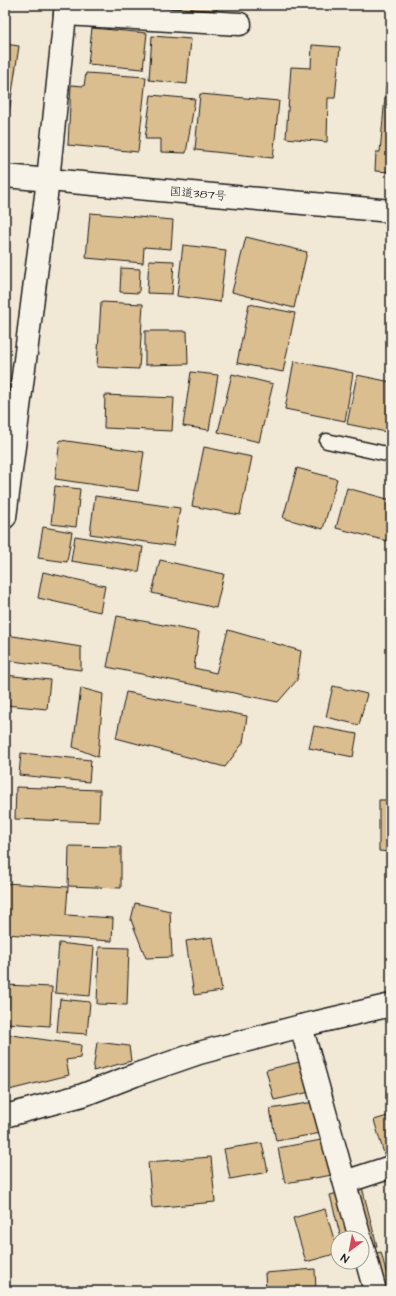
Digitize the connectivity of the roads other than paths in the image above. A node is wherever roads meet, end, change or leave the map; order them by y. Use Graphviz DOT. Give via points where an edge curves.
graph roads {
  1 [pos="65,10"];
  2 [pos="240,24"];
  3 [pos="5,176"];
  4 [pos="48,180"];
  5 [pos="391,210"];
  6 [pos="327,441"];
  7 [pos="391,455"];
  8 [pos="5,517"];
  9 [pos="391,1005"];
  10 [pos="301,1026"];
  11 [pos="5,1116"];
  12 [pos="391,1167"];
  13 [pos="345,1182"];
  14 [pos="358,1230"];
  15 [pos="369,1270"];
  16 [pos="375,1291"];
  1 -- 2 [label="main road"];
  1 -- 4 [label="main road"];
  3 -- 4 [label="main road, 国道387号"];
  4 -- 5 [label="main road, 国道387号"];
  4 -- 8 [label="main road"];
  6 -- 7 [label="lane"];
  9 -- 10 [label="main road"];
  10 -- 11 [label="main road" via="199,1053 83,1094"];
  10 -- 13 [label="main road"];
  12 -- 13 [label="main road"];
  13 -- 14 [label="main road"];
  15 -- 16 [label="main road"];
}
